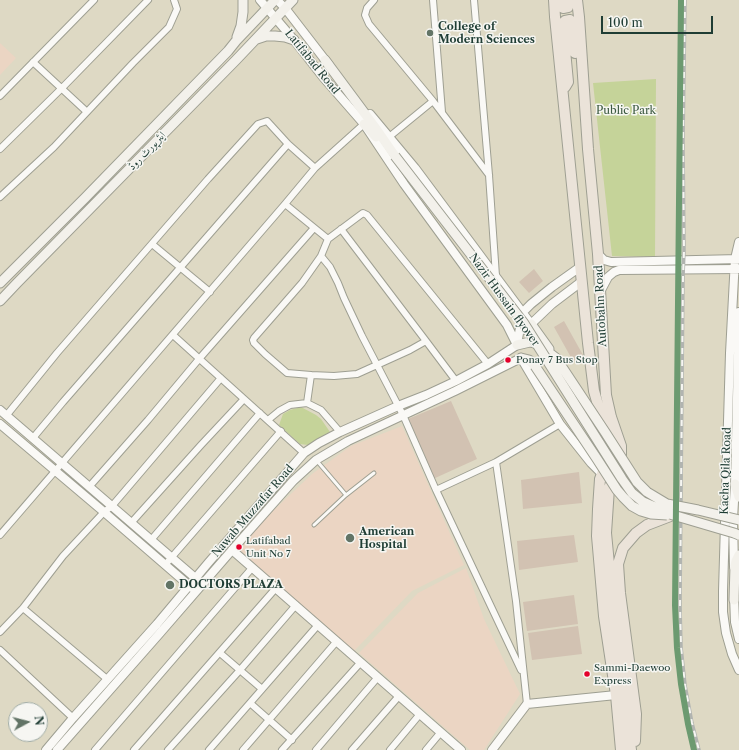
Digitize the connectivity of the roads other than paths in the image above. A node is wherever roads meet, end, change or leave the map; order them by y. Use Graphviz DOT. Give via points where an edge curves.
graph roads {
  1 [pos="94,0"];
  2 [pos="148,0"];
  3 [pos="174,0"];
  4 [pos="243,0"];
  5 [pos="260,0"];
  6 [pos="276,0"];
  7 [pos="292,0"];
  8 [pos="374,0"];
  9 [pos="433,0"];
  10 [pos="474,0"];
  11 [pos="554,0"];
  12 [pos="560,0"];
  13 [pos="569,0"];
  14 [pos="577,0"];
  15 [pos="266,8"];
  16 [pos="285,8"];
  17 [pos="275,18"];
  18 [pos="257,39"];
  19 [pos="294,40"];
  20 [pos="236,41"];
  21 [pos="325,60"];
  22 [pos="33,62"];
  23 [pos="62,88"];
  24 [pos="562,92"];
  25 [pos="584,92"];
  26 [pos="0,96"];
  27 [pos="433,101"];
  28 [pos="87,112"];
  29 [pos="442,112"];
  30 [pos="364,124"];
  31 [pos="389,137"];
  32 [pos="288,144"];
  33 [pos="0,149"];
  34 [pos="395,156"];
  35 [pos="315,168"];
  36 [pos="489,175"];
  37 [pos="0,197"];
  38 [pos="285,204"];
  39 [pos="314,228"];
  40 [pos="342,229"];
  41 [pos="328,239"];
  42 [pos="739,242"];
  43 [pos="152,244"];
  44 [pos="598,254"];
  45 [pos="321,256"];
  46 [pos="737,259"];
  47 [pos="180,267"];
  48 [pos="580,267"];
  49 [pos="737,270"];
  50 [pos="496,276"];
  51 [pos="582,282"];
  52 [pos="0,283"];
  53 [pos="210,292"];
  54 [pos="600,292"];
  55 [pos="0,302"];
  56 [pos="523,312"];
  57 [pos="739,312"];
  58 [pos="532,324"];
  59 [pos="172,335"];
  60 [pos="426,341"];
  61 [pos="530,342"];
  62 [pos="517,345"];
  63 [pos="521,358"];
  64 [pos="556,358"];
  65 [pos="199,359"];
  66 [pos="488,364"];
  67 [pos="376,365"];
  68 [pos="311,375"];
  69 [pos="221,378"];
  70 [pos="456,381"];
  71 [pos="244,399"];
  72 [pos="307,403"];
  73 [pos="398,406"];
  74 [pos="3,413"];
  75 [pos="260,413"];
  76 [pos="403,415"];
  77 [pos="268,420"];
  78 [pos="0,424"];
  79 [pos="560,424"];
  80 [pos="281,431"];
  81 [pos="340,432"];
  82 [pos="33,438"];
  83 [pos="304,453"];
  84 [pos="316,460"];
  85 [pos="496,462"];
  86 [pos="62,463"];
  87 [pos="55,471"];
  88 [pos="374,473"];
  89 [pos="602,474"];
  90 [pos="611,483"];
  91 [pos="735,484"];
  92 [pos="89,487"];
  93 [pos="436,490"];
  94 [pos="346,495"];
  95 [pos="739,497"];
  96 [pos="649,504"];
  97 [pos="667,504"];
  98 [pos="112,506"];
  99 [pos="104,512"];
  100 [pos="673,515"];
  101 [pos="739,520"];
  102 [pos="131,523"];
  103 [pos="314,525"];
  104 [pos="0,535"];
  105 [pos="739,535"];
  106 [pos="151,540"];
  107 [pos="232,550"];
  108 [pos="739,556"];
  109 [pos="172,558"];
  110 [pos="165,566"];
  111 [pos="252,568"];
  112 [pos="196,578"];
  113 [pos="202,584"];
  114 [pos="276,588"];
  115 [pos="192,589"];
  116 [pos="734,600"];
  117 [pos="296,605"];
  118 [pos="23,608"];
  119 [pos="318,625"];
  120 [pos="0,632"];
  121 [pos="739,639"];
  122 [pos="337,641"];
  123 [pos="0,650"];
  124 [pos="220,653"];
  125 [pos="361,662"];
  126 [pos="240,670"];
  127 [pos="739,670"];
  128 [pos="523,674"];
  129 [pos="378,677"];
  130 [pos="107,679"];
  131 [pos="262,689"];
  132 [pos="616,695"];
  133 [pos="399,696"];
  134 [pos="250,703"];
  135 [pos="527,704"];
  136 [pos="420,714"];
  137 [pos="73,718"];
  138 [pos="269,720"];
  139 [pos="441,732"];
  140 [pos="292,740"];
  141 [pos="46,750"];
  142 [pos="57,750"];
  143 [pos="95,750"];
  144 [pos="134,750"];
  145 [pos="168,750"];
  146 [pos="209,750"];
  147 [pos="243,750"];
  148 [pos="282,750"];
  149 [pos="316,750"];
  150 [pos="352,750"];
  151 [pos="390,750"];
  152 [pos="426,750"];
  153 [pos="460,750"];
  154 [pos="492,750"];
  155 [pos="621,750"];
  156 [pos="631,750"];
  157 [pos="634,750"];
  1 -- 22 [label="street"];
  2 -- 23 [label="street"];
  3 -- 28 [label="street" via="178,10 169,26"];
  4 -- 20 [label="main road" via="241,26"];
  5 -- 15 [label="street, Latifabad Road"];
  6 -- 15 [label="main road, ایئرپورٹ روڈ"];
  6 -- 16 [label="street, Latifabad Road"];
  7 -- 16 [label="main road, ایئرپورٹ روڈ"];
  8 -- 27 [label="street" via="365,15 369,24"];
  9 -- 29 [label="street"];
  10 -- 36 [label="street"];
  11 -- 24 [label="highway, Autobahn Road"];
  12 -- 13 [label="highway" via="563,8 568,7"];
  14 -- 25 [label="highway, Autobahn Road"];
  15 -- 17 [label="street, Latifabad Road"];
  15 -- 20 [label="main road, ایئرپورٹ روڈ"];
  16 -- 17 [label="main road, ایئرپورٹ روڈ"];
  16 -- 21 [label="street, Latifabad Road"];
  17 -- 18 [label="main road, ایئرپورٹ روڈ"];
  17 -- 19 [label="street, Latifabad Road"];
  18 -- 19 [label="main road" via="275,36"];
  18 -- 55 [label="main road, ایئرپورٹ روڈ"];
  19 -- 30 [label="street, Latifabad Road"];
  20 -- 52 [label="main road, ایئرپورٹ روڈ"];
  21 -- 31 [label="street, Latifabad Road"];
  21 -- 34 [label="main road"];
  22 -- 23 [label="street"];
  22 -- 26 [label="street"];
  23 -- 28 [label="street"];
  23 -- 33 [label="street"];
  24 -- 25 [label="highway" via="568,82 563,23 570,20 577,77"];
  24 -- 48 [label="highway, Autobahn Road"];
  25 -- 44 [label="highway, Autobahn Road"];
  27 -- 29 [label="street"];
  27 -- 31 [label="street"];
  28 -- 37 [label="street"];
  29 -- 36 [label="street"];
  30 -- 34 [label="main road"];
  30 -- 35 [label="street"];
  30 -- 62 [label="street, Latifabad Road" via="404,184 508,325"];
  31 -- 50 [label="street, Latifabad Road"];
  32 -- 35 [label="street"];
  32 -- 43 [label="street" via="267,121 258,124"];
  32 -- 47 [label="street"];
  34 -- 96 [label="main road, Nazir Hussain flyover, bridge" via="523,322 628,488 636,497"];
  35 -- 38 [label="street"];
  36 -- 50 [label="street"];
  38 -- 39 [label="street"];
  38 -- 53 [label="street"];
  39 -- 41 [label="street"];
  39 -- 65 [label="street"];
  40 -- 41 [label="street"];
  40 -- 60 [label="street"];
  40 -- 66 [label="street" via="363,213 366,214"];
  41 -- 45 [label="street"];
  42 -- 46 [label="street, Kacha Qila Road"];
  43 -- 47 [label="street"];
  43 -- 74 [label="street"];
  44 -- 46 [label="street" via="611,262"];
  44 -- 54 [label="highway, Autobahn Road"];
  45 -- 67 [label="street" via="330,267"];
  45 -- 68 [label="street" via="302,283 253,340 287,373"];
  46 -- 49 [label="street, Kacha Qila Road"];
  47 -- 53 [label="street"];
  47 -- 82 [label="street"];
  48 -- 51 [label="highway, Autobahn Road"];
  48 -- 56 [label="street"];
  49 -- 54 [label="street" via="619,270 608,277"];
  49 -- 127 [label="street, Kacha Qila Road" via="730,353 723,612 726,633"];
  50 -- 56 [label="street, Latifabad Road"];
  51 -- 58 [label="street" via="552,304"];
  51 -- 89 [label="highway, Autobahn Road" via="594,391 607,436 607,461"];
  53 -- 59 [label="street"];
  54 -- 90 [label="highway, Autobahn Road" via="606,395 621,446 621,459"];
  56 -- 58 [label="street, Latifabad Road"];
  56 -- 62 [label="street"];
  57 -- 91 [label="street, Kacha Qila Road"];
  58 -- 61 [label="street"];
  58 -- 64 [label="main road"];
  59 -- 65 [label="street"];
  59 -- 86 [label="street"];
  60 -- 67 [label="street"];
  60 -- 70 [label="street"];
  61 -- 62 [label="main road"];
  61 -- 64 [label="main road" via="542,347"];
  62 -- 66 [label="street, Nawab Muzzafar Road"];
  63 -- 76 [label="street, Nawab Muzzafar Road"];
  63 -- 79 [label="street"];
  63 -- 100 [label="main road, bridge" via="529,360 535,366 623,498 641,511"];
  64 -- 97 [label="main road, bridge" via="637,482 647,492"];
  65 -- 69 [label="street"];
  65 -- 92 [label="street"];
  66 -- 70 [label="street, Nawab Muzzafar Road"];
  67 -- 68 [label="street" via="357,374"];
  67 -- 73 [label="street"];
  68 -- 72 [label="street"];
  69 -- 71 [label="street"];
  69 -- 98 [label="street"];
  70 -- 73 [label="street, Nawab Muzzafar Road"];
  71 -- 75 [label="street"];
  71 -- 102 [label="street" via="200,444"];
  72 -- 77 [label="street" via="290,405"];
  72 -- 81 [label="street" via="321,410"];
  73 -- 76 [label="street"];
  73 -- 81 [label="street, Nawab Muzzafar Road"];
  74 -- 82 [label="street"];
  75 -- 77 [label="street"];
  75 -- 106 [label="street"];
  76 -- 84 [label="street, Nawab Muzzafar Road" via="348,441"];
  76 -- 93 [label="street"];
  77 -- 80 [label="street"];
  78 -- 87 [label="street"];
  79 -- 85 [label="street"];
  79 -- 89 [label="street"];
  80 -- 83 [label="street"];
  80 -- 109 [label="street"];
  81 -- 83 [label="street, Nawab Muzzafar Road"];
  82 -- 86 [label="street"];
  83 -- 112 [label="street, Nawab Muzzafar Road"];
  84 -- 94 [label="lane"];
  84 -- 107 [label="street, Nawab Muzzafar Road" via="293,481"];
  85 -- 93 [label="street"];
  85 -- 128 [label="street" via="516,602"];
  86 -- 87 [label="street"];
  86 -- 92 [label="street"];
  87 -- 99 [label="street"];
  87 -- 104 [label="street"];
  88 -- 94 [label="lane"];
  89 -- 90 [label="street"];
  89 -- 132 [label="highway, Autobahn Road" via="598,536 604,616"];
  90 -- 156 [label="highway, Autobahn Road" via="606,534"];
  91 -- 95 [label="main road"];
  91 -- 116 [label="street, Kacha Qila Road"];
  92 -- 98 [label="street"];
  93 -- 128 [label="street"];
  94 -- 103 [label="lane"];
  96 -- 97 [label="main road, bridge"];
  96 -- 100 [label="main road, Nazir Hussain flyover, bridge"];
  97 -- 101 [label="main road, bridge"];
  98 -- 99 [label="street"];
  98 -- 102 [label="street"];
  99 -- 110 [label="street"];
  99 -- 118 [label="street" via="63,556"];
  100 -- 105 [label="main road, Nazir Hussain flyover, bridge"];
  100 -- 157 [label="highway" via="647,525 636,533 623,548 618,564 636,714"];
  102 -- 106 [label="street"];
  106 -- 109 [label="street"];
  107 -- 111 [label="street"];
  107 -- 113 [label="street, Nawab Muzzafar Road"];
  108 -- 116 [label="main road" via="735,566"];
  109 -- 110 [label="street"];
  109 -- 112 [label="street"];
  110 -- 115 [label="street"];
  111 -- 114 [label="street"];
  111 -- 143 [label="street"];
  112 -- 113 [label="street"];
  112 -- 115 [label="street, Nawab Muzzafar Road"];
  113 -- 115 [label="street, Nawab Muzzafar Road"];
  114 -- 117 [label="street"];
  114 -- 124 [label="street"];
  115 -- 130 [label="street, Nawab Muzzafar Road"];
  115 -- 142 [label="street, Nawab Muzzafar Road"];
  116 -- 121 [label="street, Kacha Qila Road"];
  117 -- 119 [label="street"];
  117 -- 126 [label="street"];
  118 -- 120 [label="street"];
  118 -- 130 [label="street"];
  119 -- 122 [label="street"];
  119 -- 131 [label="street"];
  122 -- 125 [label="street"];
  122 -- 138 [label="street"];
  123 -- 137 [label="street"];
  124 -- 126 [label="street"];
  124 -- 144 [label="street"];
  125 -- 129 [label="street"];
  125 -- 140 [label="street"];
  126 -- 131 [label="street"];
  126 -- 145 [label="street"];
  128 -- 135 [label="street"];
  129 -- 133 [label="street"];
  129 -- 149 [label="street"];
  130 -- 137 [label="street, Nawab Muzzafar Road"];
  131 -- 134 [label="street"];
  132 -- 135 [label="street"];
  132 -- 155 [label="highway, Autobahn Road"];
  133 -- 136 [label="street"];
  133 -- 150 [label="street"];
  134 -- 138 [label="street"];
  134 -- 146 [label="street"];
  135 -- 154 [label="street"];
  136 -- 139 [label="street"];
  136 -- 151 [label="street"];
  137 -- 141 [label="street, Nawab Muzzafar Road"];
  138 -- 140 [label="street"];
  138 -- 147 [label="street"];
  139 -- 152 [label="street"];
  139 -- 153 [label="street"];
  140 -- 148 [label="street"];
}
